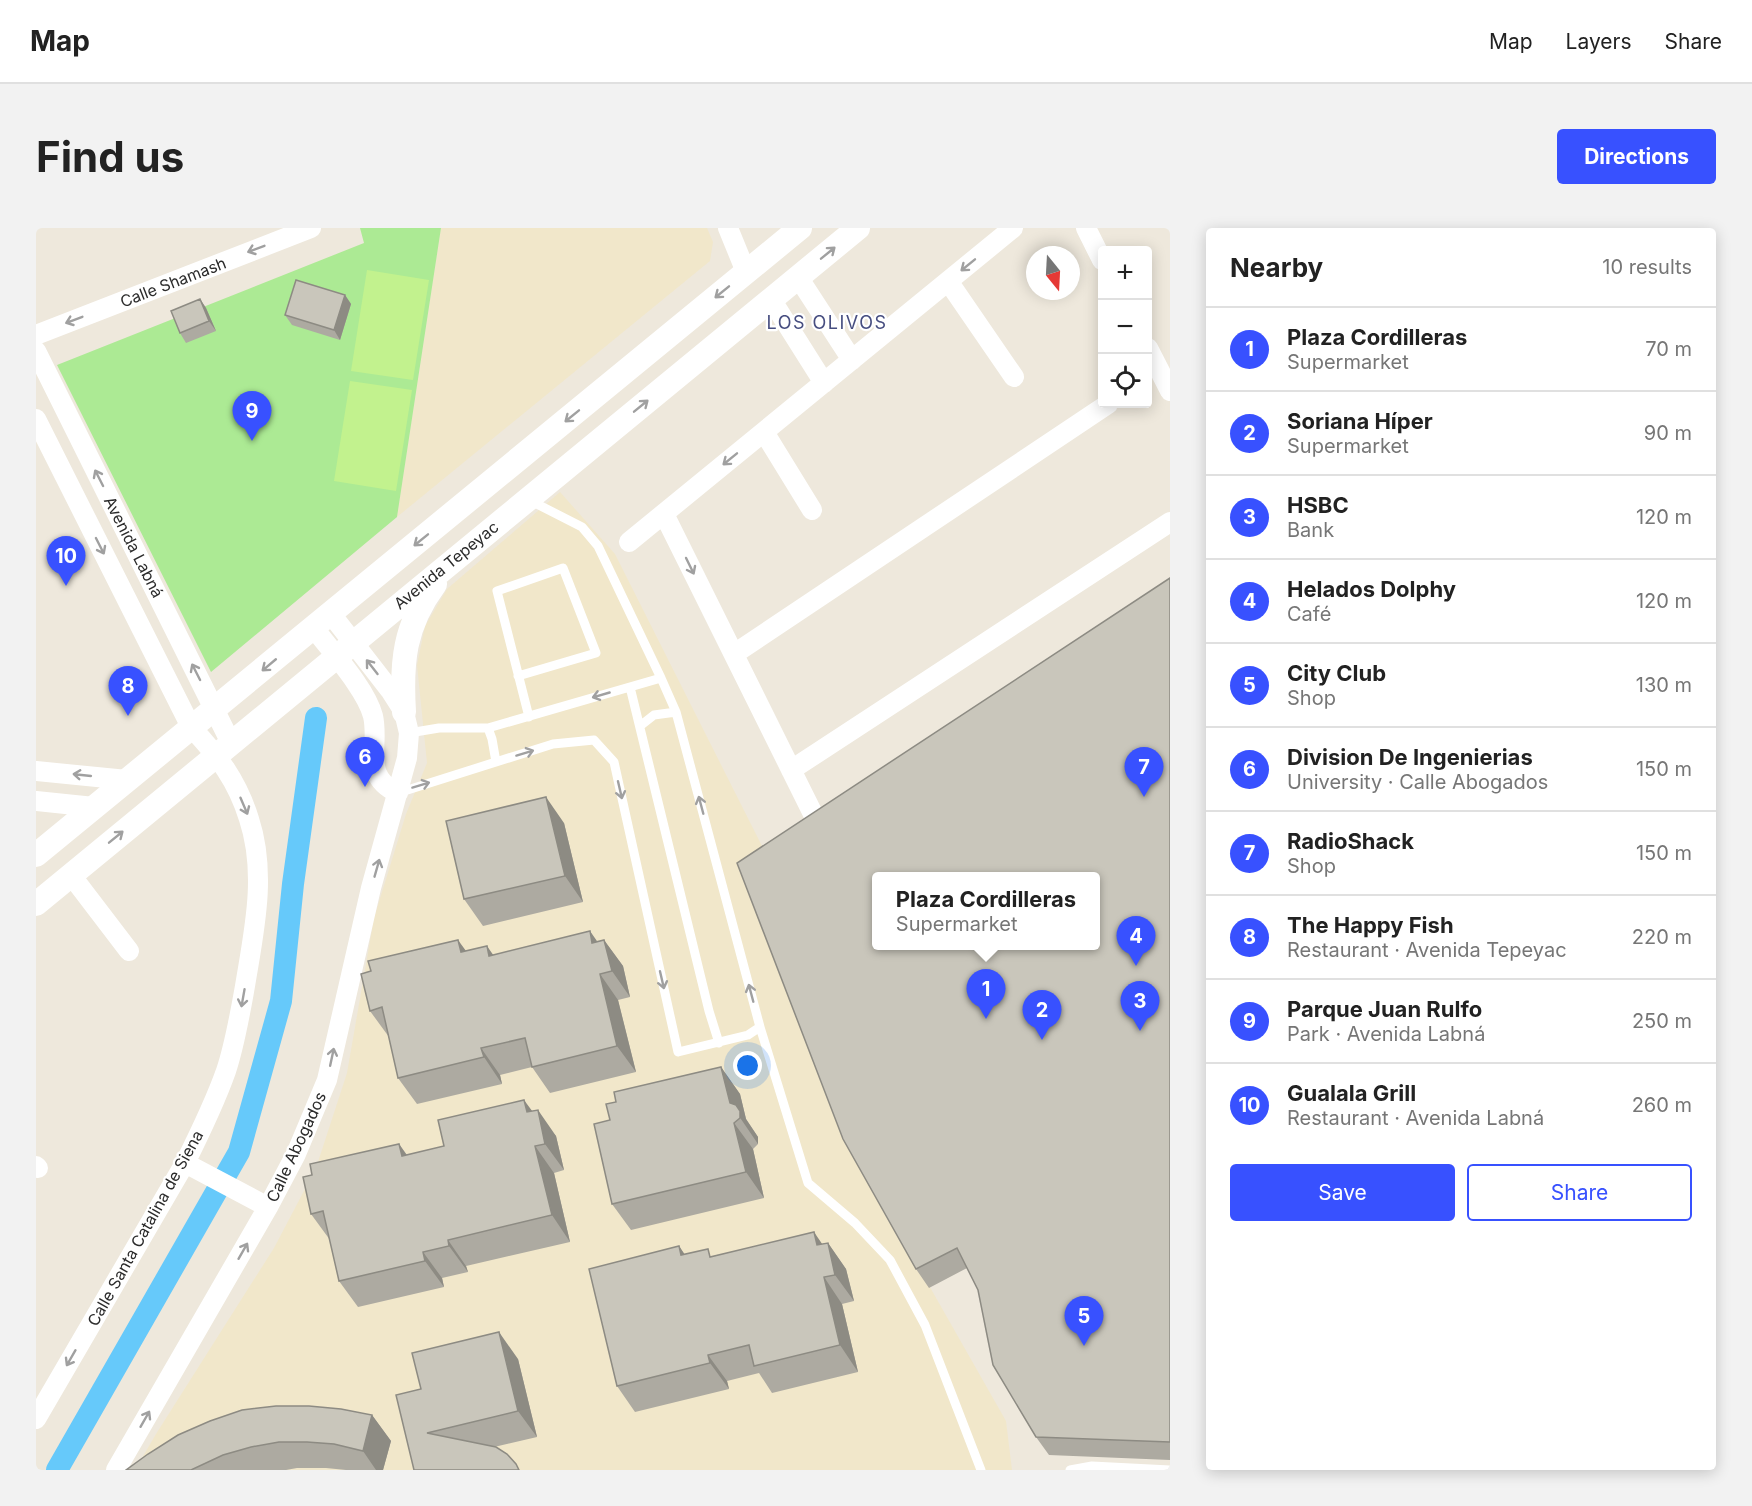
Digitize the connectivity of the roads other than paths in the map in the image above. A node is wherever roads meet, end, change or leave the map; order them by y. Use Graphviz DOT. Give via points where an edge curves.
graph roads {
  1 [pos="311,228"];
  2 [pos="728,228"];
  3 [pos="800,228"];
  4 [pos="858,228"];
  5 [pos="1013,228"];
  6 [pos="1086,228"];
  7 [pos="1098,252"];
  8 [pos="746,272"];
  9 [pos="798,277"];
  10 [pos="948,281"];
  11 [pos="771,300"];
  12 [pos="36,335"];
  13 [pos="36,351"];
  14 [pos="1149,354"];
  15 [pos="852,360"];
  16 [pos="1153,373"];
  17 [pos="1014,377"];
  18 [pos="825,382"];
  19 [pos="1170,391"];
  20 [pos="1102,408"];
  21 [pos="36,419"];
  22 [pos="764,432"];
  23 [pos="527,499"];
  24 [pos="812,510"];
  25 [pos="664,514"];
  26 [pos="1170,522"];
  27 [pos="629,542"];
  28 [pos="450,562"];
  29 [pos="314,627"];
  30 [pos="734,654"];
  31 [pos="336,656"];
  32 [pos="518,676"];
  33 [pos="660,678"];
  34 [pos="630,687"];
  35 [pos="215,709"];
  36 [pos="676,712"];
  37 [pos="529,717"];
  38 [pos="407,722"];
  39 [pos="640,726"];
  40 [pos="191,727"];
  41 [pos="488,728"];
  42 [pos="224,749"];
  43 [pos="496,762"];
  44 [pos="791,770"];
  45 [pos="36,771"];
  46 [pos="127,780"];
  47 [pos="398,793"];
  48 [pos="36,801"];
  49 [pos="94,807"];
  50 [pos="817,822"];
  51 [pos="36,855"];
  52 [pos="71,874"];
  53 [pos="36,904"];
  54 [pos="129,951"];
  55 [pos="760,1027"];
  56 [pos="719,1042"];
  57 [pos="185,1162"];
  58 [pos="268,1207"];
  59 [pos="36,1419"];
  60 [pos="116,1470"];
  61 [pos="981,1470"];
  62 [pos="1070,1470"];
  63 [pos="1170,1470"];
  1 -- 12 [label="street, Calle Shamash, one-way"];
  2 -- 8 [label="street"];
  3 -- 8 [label="street"];
  9 -- 4 [label="street, Avenida Tepeyac, one-way"];
  5 -- 10 [label="street, one-way"];
  6 -- 7 [label="street"];
  8 -- 29 [label="street, one-way"];
  9 -- 11 [label="street, Avenida Tepeyac"];
  9 -- 15 [label="street"];
  10 -- 15 [label="street"];
  10 -- 17 [label="street"];
  11 -- 18 [label="street"];
  23 -- 11 [label="street, Avenida Tepeyac, one-way"];
  35 -- 13 [label="street, Avenida Labná, one-way"];
  14 -- 16 [label="street"];
  15 -- 18 [label="street"];
  16 -- 19 [label="street"];
  18 -- 22 [label="street"];
  20 -- 30 [label="street"];
  21 -- 40 [label="street, Avenida Labná, one-way"];
  22 -- 24 [label="street"];
  22 -- 25 [label="street, one-way"];
  23 -- 28 [label="street, Avenida Tepeyac"];
  23 -- 33 [label="lane" via="582,527 598,546"];
  25 -- 27 [label="street"];
  25 -- 30 [label="street, one-way"];
  26 -- 44 [label="street"];
  28 -- 31 [label="street, Avenida Tepeyac"];
  28 -- 38 [label="street" via="422,602 406,648 402,679"];
  29 -- 31 [label="street"];
  29 -- 35 [label="street, one-way"];
  30 -- 44 [label="street"];
  38 -- 31 [label="street, one-way" via="390,690"];
  31 -- 42 [label="street, Avenida Tepeyac"];
  31 -- 47 [label="street" via="372,713 377,776"];
  32 -- 32 [label="lane" via="496,591 563,568 596,653"];
  32 -- 37 [label="lane"];
  33 -- 34 [label="lane"];
  33 -- 36 [label="lane"];
  34 -- 37 [label="lane, one-way"];
  34 -- 39 [label="lane"];
  35 -- 40 [label="street"];
  35 -- 42 [label="street, Avenida Labná"];
  36 -- 39 [label="lane" via="654,715"];
  55 -- 36 [label="lane, one-way"];
  37 -- 41 [label="lane"];
  38 -- 41 [label="lane" via="440,728"];
  38 -- 47 [label="street, Calle Abogados" via="407,758"];
  39 -- 56 [label="lane"];
  40 -- 42 [label="street, Calle Santa Catalina de Siena"];
  40 -- 46 [label="street"];
  41 -- 43 [label="lane"];
  52 -- 42 [label="street, Avenida Tepeyac, one-way"];
  42 -- 57 [label="street, Calle Santa Catalina de Siena, one-way" via="255,842 257,918 226,1070"];
  47 -- 43 [label="lane, one-way"];
  43 -- 56 [label="lane, one-way" via="553,744 594,740 614,762 678,1052"];
  44 -- 50 [label="street"];
  46 -- 45 [label="street, one-way"];
  46 -- 49 [label="street"];
  58 -- 47 [label="street, Calle Abogados, one-way" via="296,1155 327,1080 371,888"];
  48 -- 49 [label="street"];
  49 -- 51 [label="street"];
  52 -- 53 [label="street, Avenida Tepeyac"];
  52 -- 54 [label="street"];
  55 -- 56 [label="lane" via="748,1035"];
  55 -- 61 [label="lane" via="808,1183 855,1222 890,1260 925,1325"];
  57 -- 58 [label="street"];
  57 -- 59 [label="street, Calle Santa Catalina de Siena, one-way"];
  60 -- 58 [label="street, Calle Abogados, one-way"];
  62 -- 63 [label="lane" via="1092,1466"];
}
